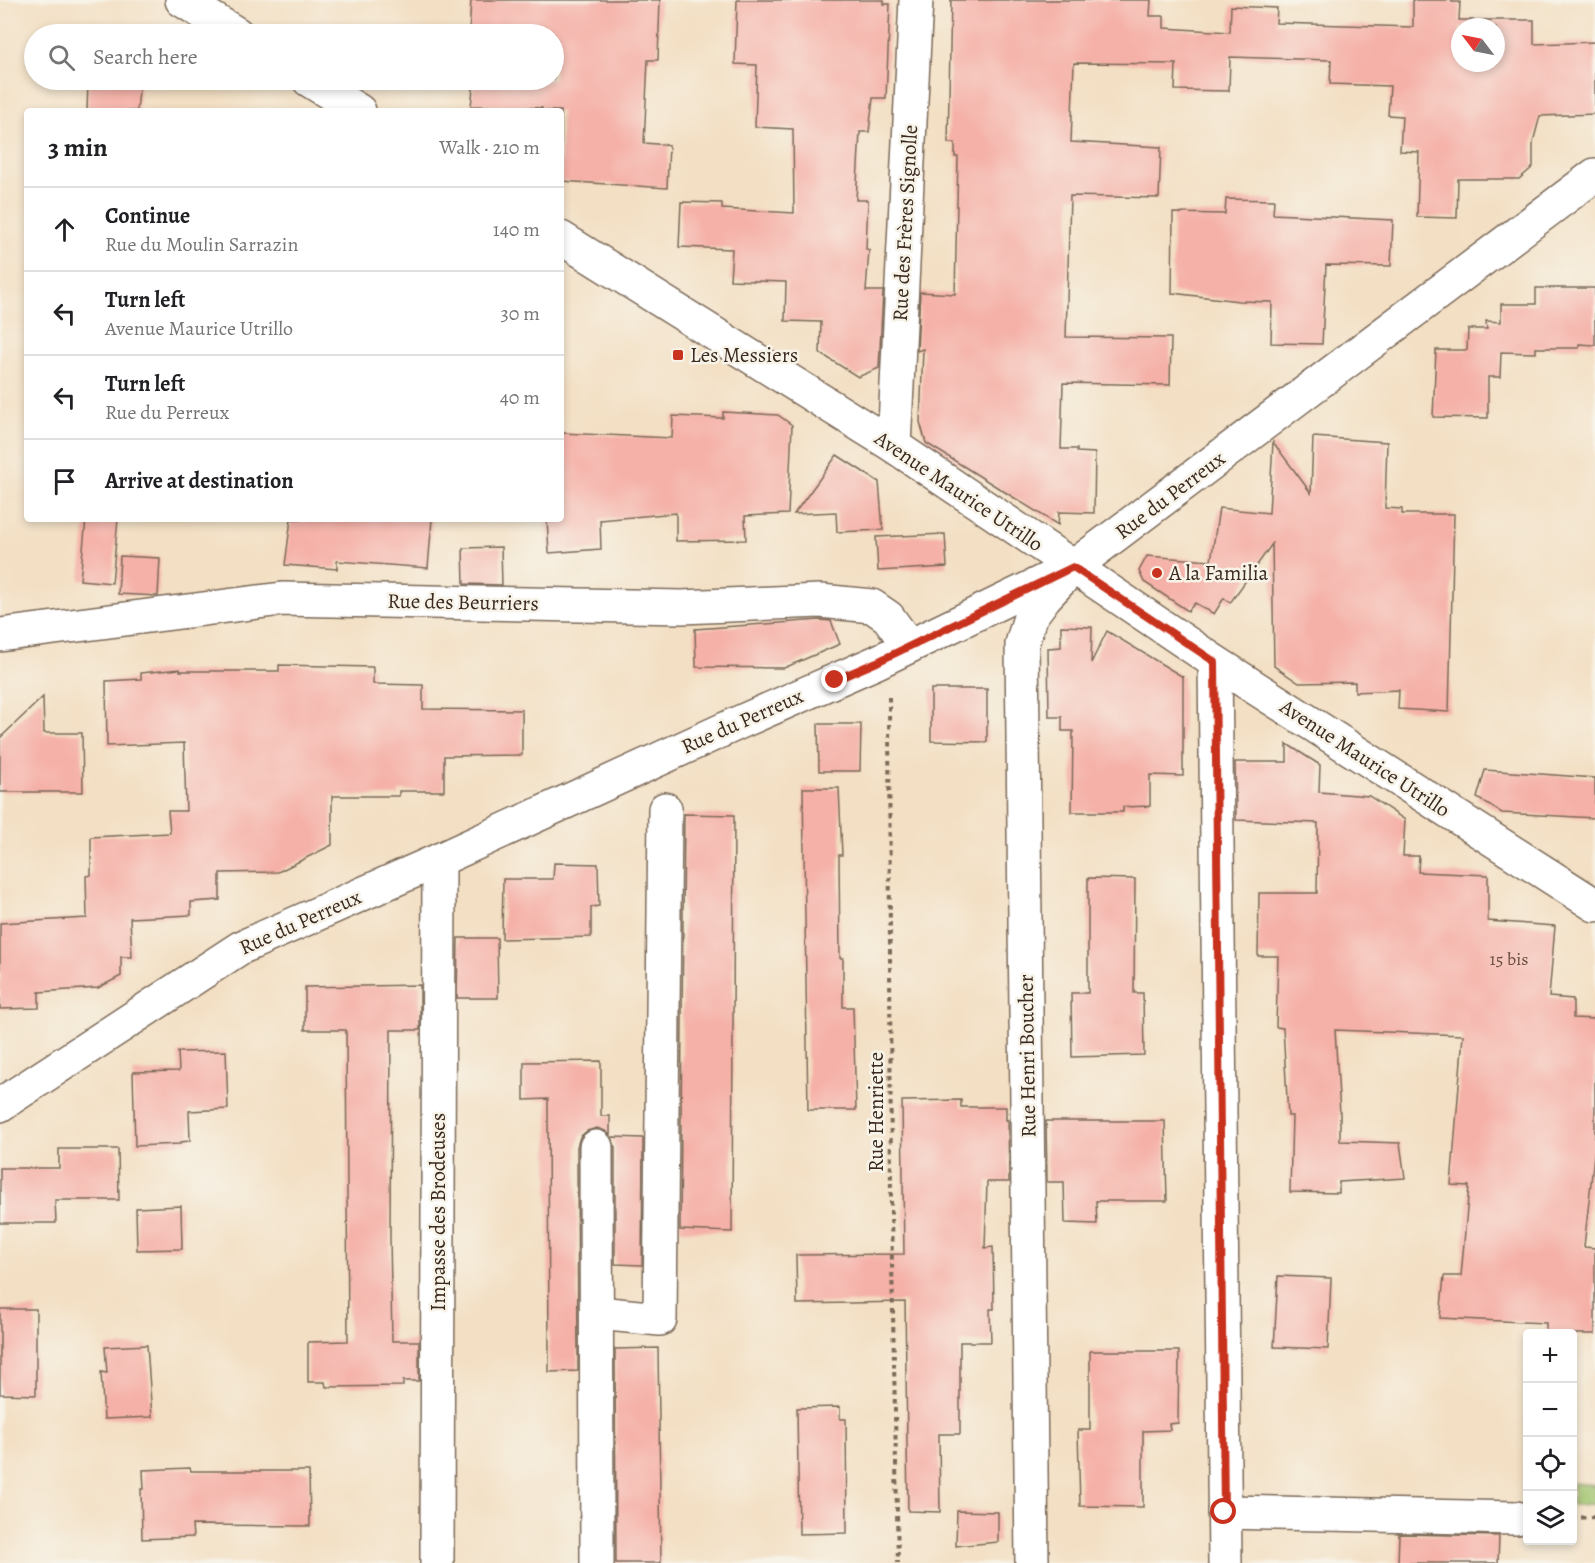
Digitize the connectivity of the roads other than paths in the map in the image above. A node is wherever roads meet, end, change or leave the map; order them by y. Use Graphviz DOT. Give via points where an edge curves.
graph roads {
  1 [pos="182,0"];
  2 [pos="916,0"];
  3 [pos="221,24"];
  4 [pos="325,90"];
  5 [pos="354,108"];
  6 [pos="1595,175"];
  7 [pos="564,240"];
  8 [pos="894,446"];
  9 [pos="1073,567"];
  10 [pos="0,634"];
  11 [pos="909,646"];
  12 [pos="1215,662"];
  13 [pos="665,809"];
  14 [pos="439,860"];
  15 [pos="1595,905"];
  16 [pos="0,1105"];
  17 [pos="596,1147"];
  18 [pos="597,1313"];
  19 [pos="1224,1512"];
  20 [pos="1517,1518"];
  21 [pos="437,1563"];
  22 [pos="597,1563"];
  23 [pos="1032,1563"];
  24 [pos="1225,1563"];
  1 -- 3 [label="street"];
  2 -- 8 [label="street, Rue des Frères Signolle"];
  4 -- 5 [label="street"];
  6 -- 9 [label="street, Rue du Perreux"];
  7 -- 8 [label="street, Avenue Maurice Utrillo"];
  8 -- 9 [label="street, Avenue Maurice Utrillo"];
  9 -- 11 [label="street, Rue du Perreux"];
  9 -- 12 [label="street, Avenue Maurice Utrillo"];
  9 -- 23 [label="street, Rue Henri Boucher" via="1030,617 1022,644"];
  10 -- 11 [label="street, Rue des Beurriers" via="282,599 682,607 820,602 872,606 888,617"];
  11 -- 14 [label="street, Rue du Perreux"];
  12 -- 15 [label="street, Avenue Maurice Utrillo"];
  12 -- 19 [label="street"];
  13 -- 18 [label="street" via="660,1319"];
  14 -- 16 [label="street, Rue du Perreux" via="240,948"];
  14 -- 21 [label="street, Impasse des Brodeuses"];
  17 -- 18 [label="street"];
  18 -- 22 [label="street"];
  19 -- 20 [label="street"];
  19 -- 24 [label="street"];
}
